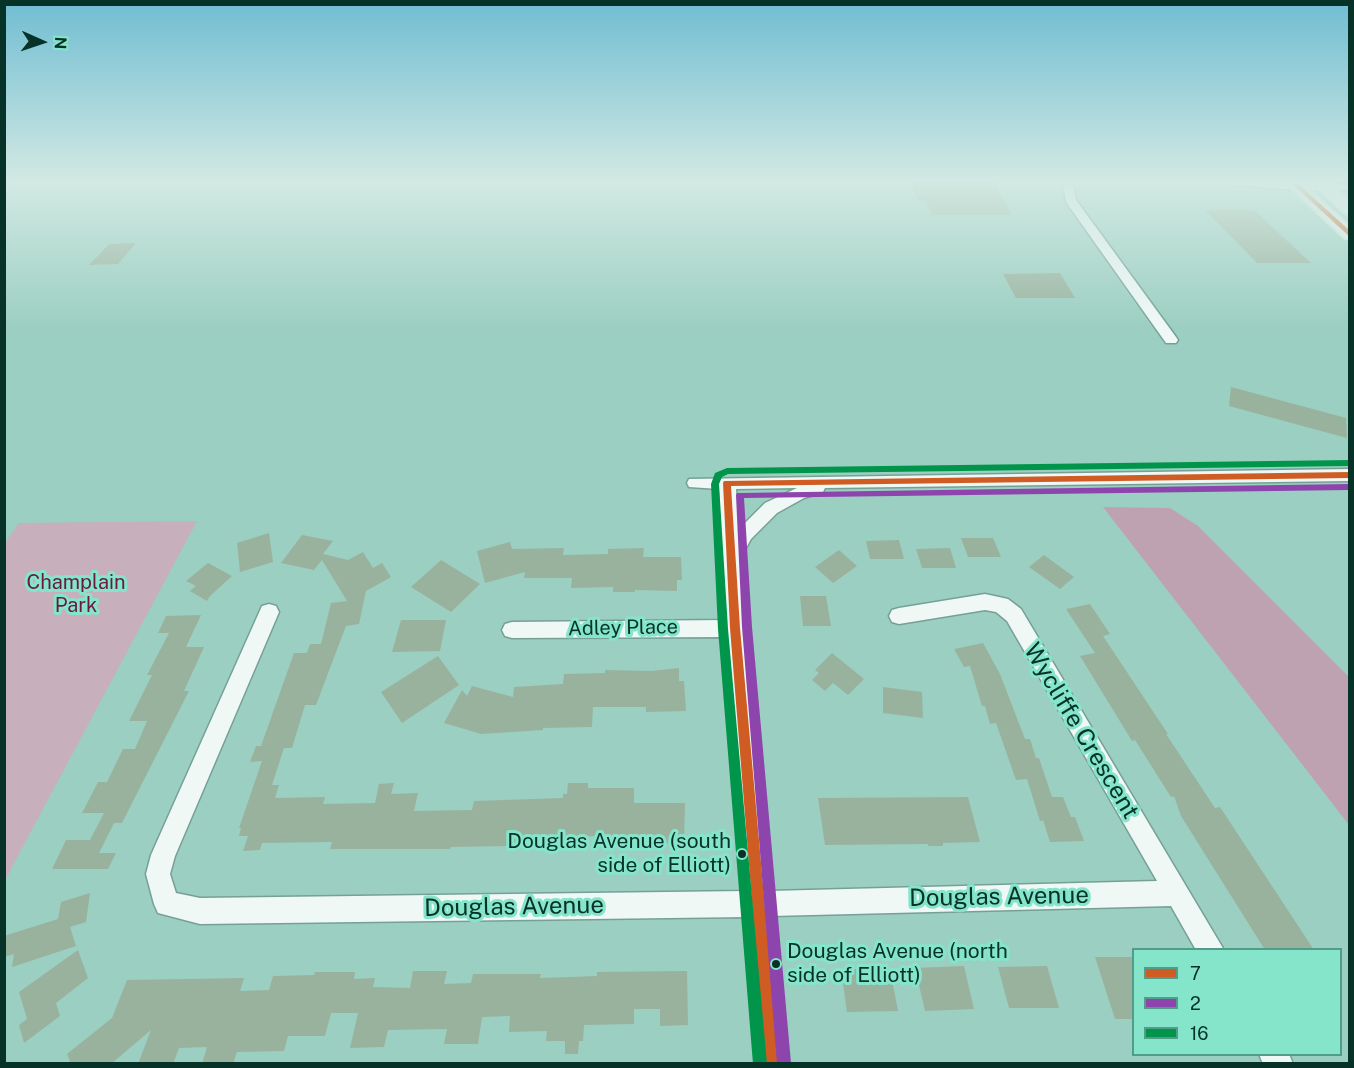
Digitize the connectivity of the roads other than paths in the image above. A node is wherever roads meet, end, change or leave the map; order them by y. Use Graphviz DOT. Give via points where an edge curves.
graph roads {
  1 [pos="1092,230"];
  2 [pos="1171,340"];
  3 [pos="1350,475"];
  4 [pos="852,482"];
  5 [pos="695,483"];
  6 [pos="728,483"];
  7 [pos="732,558"];
  8 [pos="268,612"];
  9 [pos="899,616"];
  10 [pos="735,628"];
  11 [pos="512,630"];
  12 [pos="1177,893"];
  13 [pos="759,903"];
  14 [pos="1210,948"];
  15 [pos="772,1064"];
  1 -- 2 [label="street"];
  3 -- 4 [label="street"];
  4 -- 6 [label="street"];
  4 -- 7 [label="street" via="814,489 771,508 746,534"];
  5 -- 6 [label="street"];
  6 -- 7 [label="street"];
  7 -- 10 [label="street"];
  8 -- 13 [label="street, Douglas Avenue" via="163,855 158,874 167,904 200,911"];
  9 -- 12 [label="street, Wycliffe Crescent" via="985,602 1001,605 1014,615"];
  10 -- 11 [label="street, Adley Place"];
  10 -- 13 [label="street"];
  12 -- 13 [label="street, Douglas Avenue"];
  12 -- 14 [label="street, Wycliffe Crescent"];
  13 -- 15 [label="street"];
}
